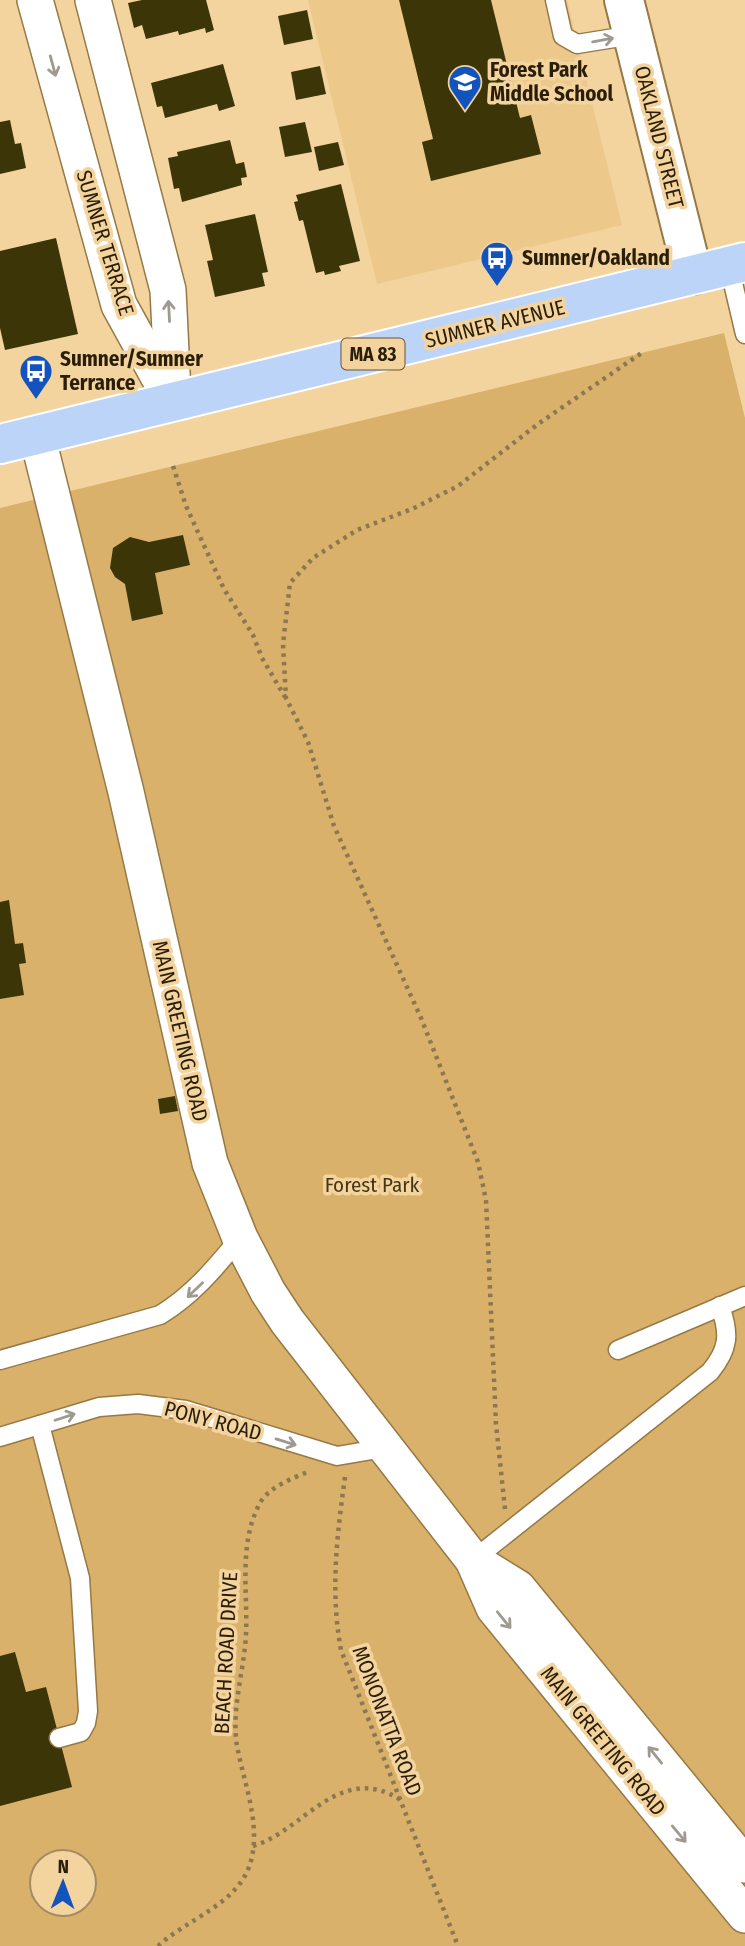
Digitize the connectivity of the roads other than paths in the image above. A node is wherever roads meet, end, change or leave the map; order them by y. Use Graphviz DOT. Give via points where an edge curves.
graph roads {
  1 [pos="35,0"];
  2 [pos="93,0"];
  3 [pos="555,0"];
  4 [pos="628,18"];
  5 [pos="722,267"];
  6 [pos="745,334"];
  7 [pos="173,403"];
  8 [pos="37,435"];
  9 [pos="0,444"];
  10 [pos="240,1238"];
  11 [pos="745,1296"];
  12 [pos="720,1306"];
  13 [pos="618,1350"];
  14 [pos="0,1360"];
  15 [pos="40,1425"];
  16 [pos="0,1437"];
  17 [pos="384,1448"];
  18 [pos="473,1559"];
  19 [pos="59,1738"];
  20 [pos="745,1865"];
  21 [pos="745,1915"];
  1 -- 7 [label="street, SUMNER TERRACE, one-way" via="119,305"];
  7 -- 2 [label="street, SUMNER TERRACE, one-way" via="168,290"];
  3 -- 4 [label="lane, one-way" via="563,36 577,44"];
  4 -- 5 [label="main road, OAKLAND STREET"];
  5 -- 6 [label="lane"];
  5 -- 7 [label="main road, SUMNER AVENUE / MA 83"];
  7 -- 8 [label="main road, SUMNER AVENUE / MA 83"];
  8 -- 9 [label="main road, SUMNER AVENUE / MA 83"];
  8 -- 10 [label="street, MAIN GREETING ROAD" via="126,792 211,1163"];
  10 -- 14 [label="lane, one-way" via="202,1283 160,1315"];
  10 -- 17 [label="street, MAIN GREETING ROAD" via="287,1321"];
  11 -- 12 [label="lane"];
  12 -- 13 [label="lane"];
  12 -- 18 [label="lane" via="728,1341 710,1372"];
  15 -- 16 [label="lane, PONY ROAD"];
  15 -- 17 [label="lane, PONY ROAD, one-way" via="99,1408 158,1406 186,1410 322,1453 349,1456"];
  15 -- 19 [label="lane" via="83,1600 86,1723 80,1732"];
  17 -- 18 [label="street, MAIN GREETING ROAD"];
  20 -- 18 [label="street, MAIN GREETING ROAD, one-way" via="518,1588"];
  18 -- 21 [label="street, MAIN GREETING ROAD, one-way" via="495,1608"];
}
